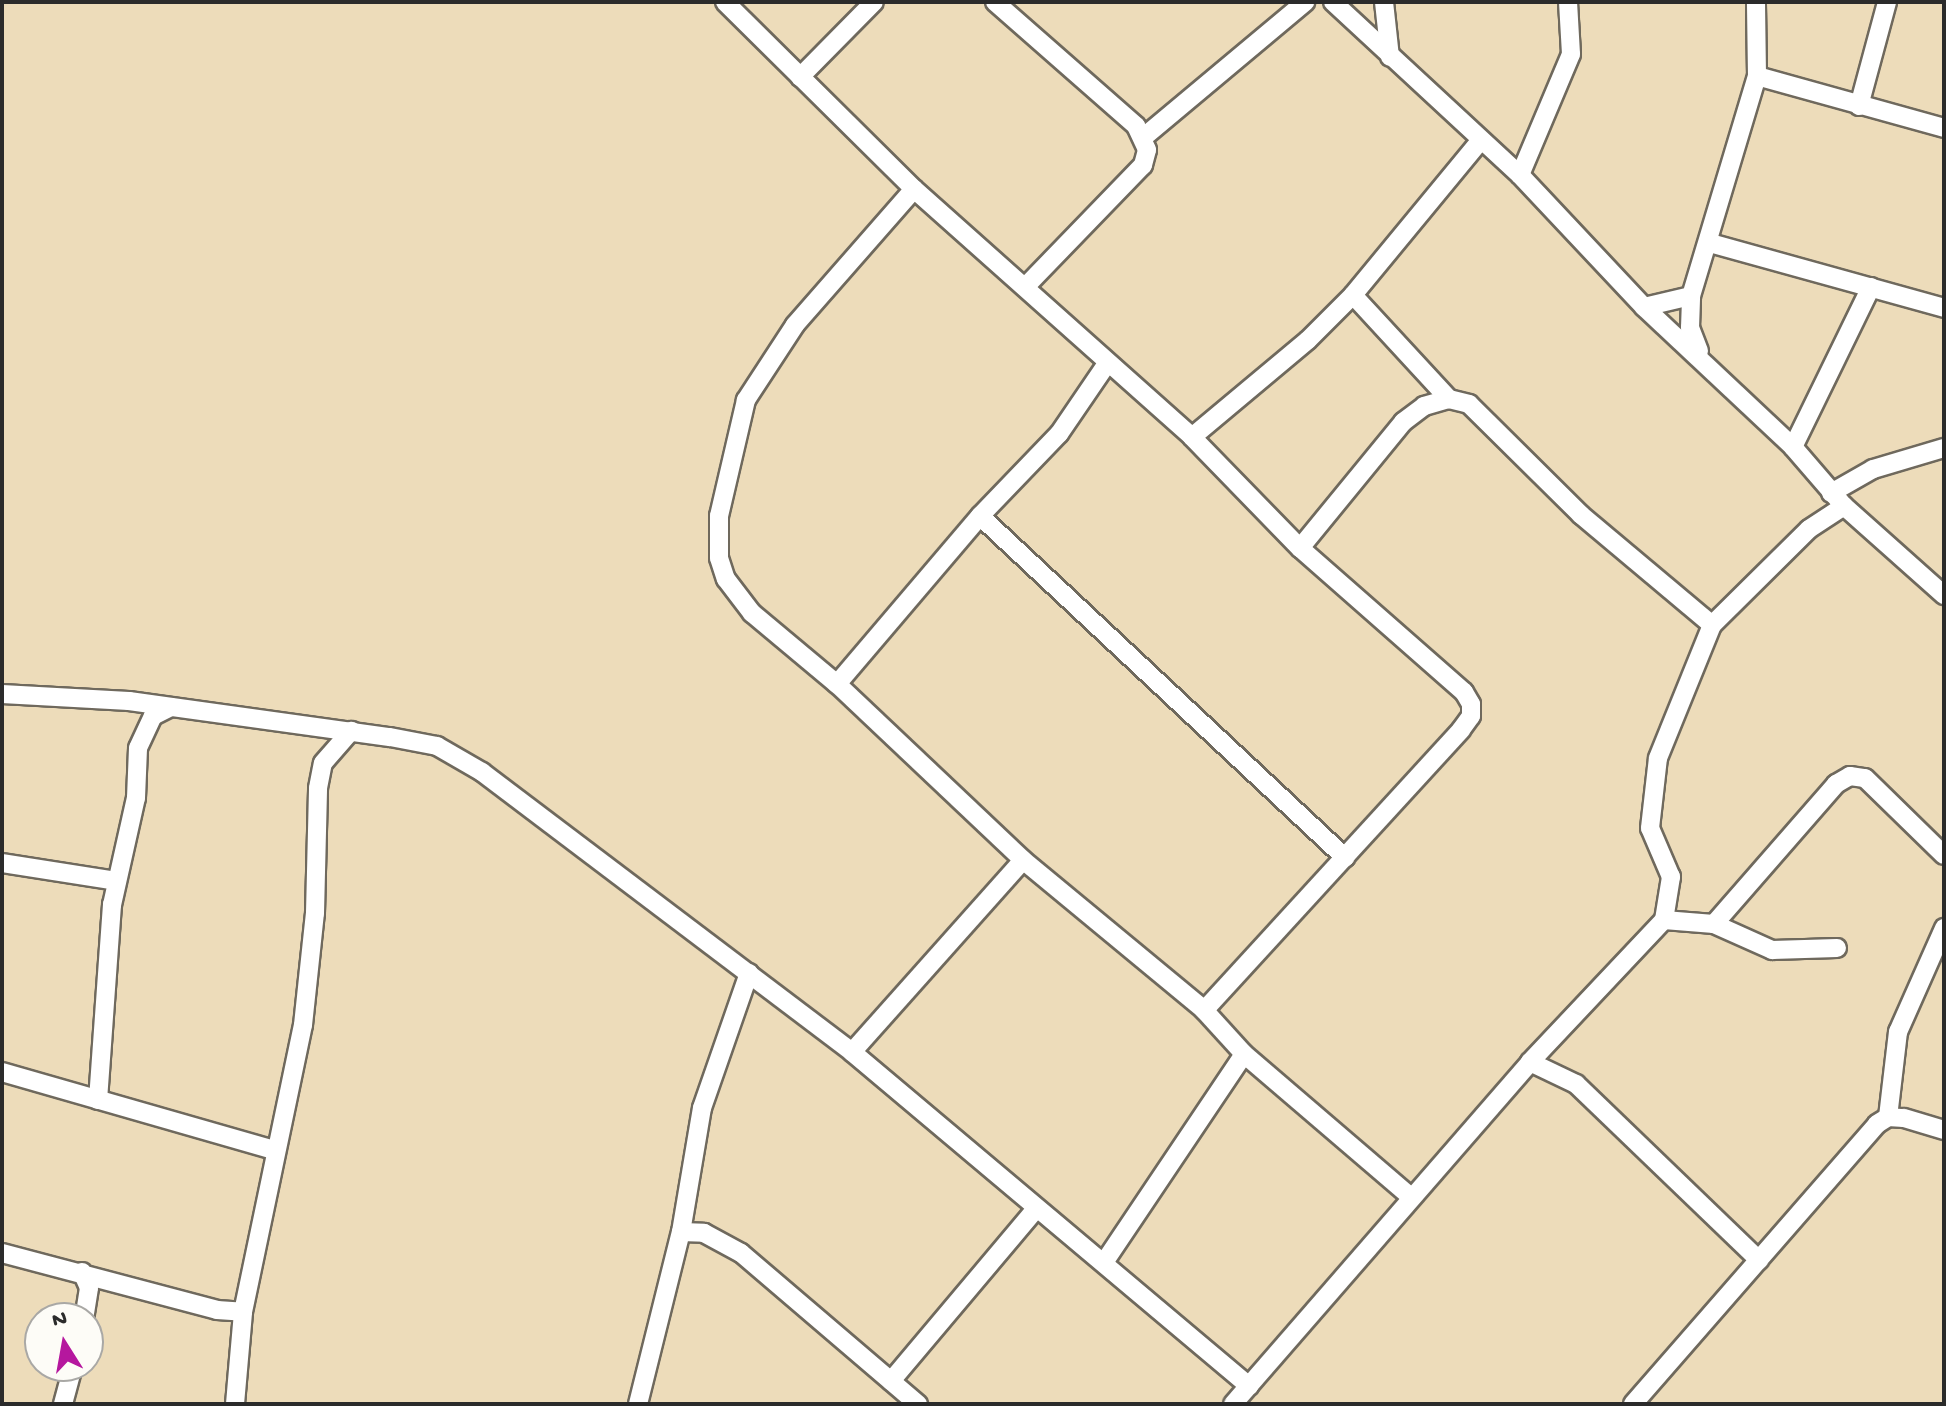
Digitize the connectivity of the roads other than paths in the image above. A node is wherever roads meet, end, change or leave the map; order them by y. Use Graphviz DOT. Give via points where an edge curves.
graph roads {
  1 [pos="725,2"];
  2 [pos="874,2"];
  3 [pos="995,2"];
  4 [pos="1305,2"];
  5 [pos="1333,2"];
  6 [pos="1384,2"];
  7 [pos="1568,2"];
  8 [pos="1756,2"];
  9 [pos="1887,2"];
  10 [pos="1390,57"];
  11 [pos="1757,76"];
  12 [pos="800,77"];
  13 [pos="1859,106"];
  14 [pos="1944,128"];
  15 [pos="1145,136"];
  16 [pos="1480,141"];
  17 [pos="1520,175"];
  18 [pos="914,189"];
  19 [pos="1710,243"];
  20 [pos="1026,286"];
  21 [pos="1871,287"];
  22 [pos="1353,295"];
  23 [pos="1691,296"];
  24 [pos="1644,307"];
  25 [pos="1944,308"];
  26 [pos="1701,356"];
  27 [pos="1106,365"];
  28 [pos="1449,399"];
  29 [pos="1192,437"];
  30 [pos="1793,447"];
  31 [pos="1944,448"];
  32 [pos="1837,500"];
  33 [pos="980,516"];
  34 [pos="1300,548"];
  35 [pos="1944,595"];
  36 [pos="1712,625"];
  37 [pos="837,684"];
  38 [pos="2,694"];
  39 [pos="171,707"];
  40 [pos="351,731"];
  41 [pos="1944,855"];
  42 [pos="1345,857"];
  43 [pos="1023,860"];
  44 [pos="2,863"];
  45 [pos="117,881"];
  46 [pos="1664,920"];
  47 [pos="1714,924"];
  48 [pos="1944,928"];
  49 [pos="1837,948"];
  50 [pos="749,973"];
  51 [pos="1204,1010"];
  52 [pos="852,1052"];
  53 [pos="1244,1054"];
  54 [pos="1530,1062"];
  55 [pos="2,1072"];
  56 [pos="98,1100"];
  57 [pos="1888,1117"];
  58 [pos="1944,1130"];
  59 [pos="274,1150"];
  60 [pos="1411,1197"];
  61 [pos="1036,1209"];
  62 [pos="681,1232"];
  63 [pos="2,1253"];
  64 [pos="1759,1260"];
  65 [pos="1105,1261"];
  66 [pos="82,1272"];
  67 [pos="87,1302"];
  68 [pos="243,1312"];
  69 [pos="891,1381"];
  70 [pos="69,1382"];
  71 [pos="1249,1386"];
  72 [pos="63,1404"];
  73 [pos="235,1404"];
  74 [pos="638,1404"];
  75 [pos="918,1404"];
  76 [pos="1233,1404"];
  77 [pos="1633,1404"];
  1 -- 12 [label="street"];
  2 -- 12 [label="street"];
  3 -- 15 [label="street"];
  4 -- 15 [label="street"];
  5 -- 10 [label="street"];
  6 -- 10 [label="street"];
  7 -- 17 [label="street" via="1571,54"];
  8 -- 11 [label="street"];
  9 -- 13 [label="street"];
  10 -- 16 [label="street"];
  11 -- 13 [label="street"];
  11 -- 19 [label="street"];
  12 -- 18 [label="street"];
  13 -- 14 [label="street"];
  15 -- 20 [label="street" via="1143,165"];
  16 -- 17 [label="street"];
  16 -- 22 [label="street"];
  17 -- 24 [label="street"];
  18 -- 20 [label="street"];
  18 -- 37 [label="street" via="795,325 746,400 719,516 719,558 737,595"];
  19 -- 21 [label="street"];
  19 -- 23 [label="street"];
  20 -- 27 [label="street"];
  21 -- 25 [label="street"];
  21 -- 30 [label="street"];
  22 -- 28 [label="street"];
  22 -- 29 [label="street"];
  23 -- 24 [label="street"];
  23 -- 26 [label="street" via="1690,328"];
  24 -- 26 [label="street"];
  26 -- 30 [label="street"];
  27 -- 29 [label="street"];
  27 -- 33 [label="street" via="1059,434"];
  28 -- 34 [label="street" via="1424,406 1403,422"];
  28 -- 36 [label="street" via="1469,404 1581,515"];
  29 -- 34 [label="street"];
  30 -- 32 [label="street"];
  31 -- 32 [label="street" via="1873,469"];
  32 -- 35 [label="street"];
  32 -- 36 [label="street"];
  33 -- 37 [label="street"];
  33 -- 42 [label="street"];
  34 -- 42 [label="street" via="1464,692 1471,704 1471,716 1461,730"];
  36 -- 46 [label="street" via="1658,758 1650,828 1671,877"];
  37 -- 43 [label="street"];
  38 -- 39 [label="street"];
  39 -- 40 [label="street"];
  39 -- 45 [label="street" via="153,716 138,748 136,798"];
  40 -- 50 [label="street" via="437,746 482,772"];
  40 -- 59 [label="street" via="323,763 318,788 315,913 303,1025"];
  41 -- 47 [label="street" via="1865,778 1850,776 1819,802"];
  42 -- 51 [label="street"];
  43 -- 51 [label="street"];
  43 -- 52 [label="street"];
  44 -- 45 [label="street"];
  45 -- 56 [label="street"];
  46 -- 47 [label="street"];
  46 -- 54 [label="street"];
  47 -- 49 [label="street" via="1772,950"];
  48 -- 57 [label="street" via="1898,1032"];
  50 -- 52 [label="street"];
  50 -- 62 [label="street" via="702,1108"];
  51 -- 53 [label="street"];
  52 -- 61 [label="street"];
  53 -- 60 [label="street"];
  53 -- 65 [label="street"];
  54 -- 60 [label="street"];
  54 -- 64 [label="street" via="1576,1084"];
  55 -- 56 [label="street"];
  56 -- 59 [label="street"];
  57 -- 58 [label="street"];
  57 -- 64 [label="street"];
  59 -- 68 [label="street"];
  60 -- 71 [label="street"];
  61 -- 65 [label="street"];
  61 -- 69 [label="street"];
  62 -- 69 [label="street" via="719,1238 741,1253"];
  62 -- 74 [label="street"];
  63 -- 66 [label="street"];
  64 -- 77 [label="street"];
  65 -- 71 [label="street"];
  66 -- 67 [label="street" via="89,1288"];
  66 -- 68 [label="street" via="217,1310"];
  68 -- 73 [label="street"];
  69 -- 75 [label="street"];
  70 -- 72 [label="street"];
  71 -- 76 [label="street"];
}
